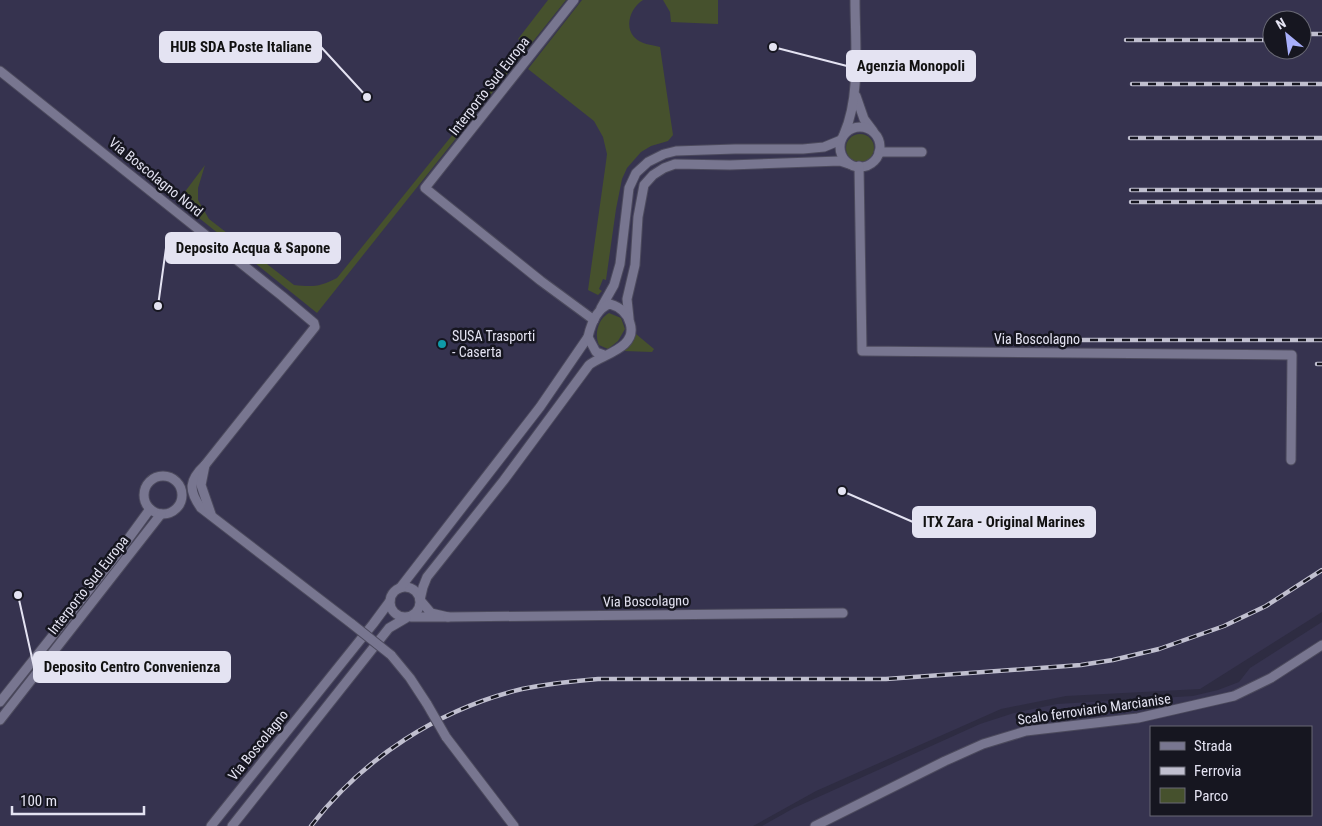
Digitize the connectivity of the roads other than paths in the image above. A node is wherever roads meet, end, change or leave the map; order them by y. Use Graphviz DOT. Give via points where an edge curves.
graph roads {
  1 [pos="574,0"];
  2 [pos="855,0"];
  3 [pos="0,70"];
  4 [pos="855,90"];
  5 [pos="873,132"];
  6 [pos="842,137"];
  7 [pos="879,152"];
  8 [pos="922,152"];
  9 [pos="849,164"];
  10 [pos="859,166"];
  11 [pos="601,308"];
  12 [pos="629,318"];
  13 [pos="594,320"];
  14 [pos="588,337"];
  15 [pos="604,356"];
  16 [pos="1291,460"];
  17 [pos="150,509"];
  18 [pos="161,514"];
  19 [pos="400,588"];
  20 [pos="420,600"];
  21 [pos="390,601"];
  22 [pos="843,613"];
  23 [pos="408,617"];
  24 [pos="448,617"];
  25 [pos="1322,646"];
  26 [pos="0,702"];
  27 [pos="0,720"];
  28 [pos="211,826"];
  29 [pos="232,826"];
  30 [pos="514,826"];
  31 [pos="815,826"];
  1 -- 13 [label="street, Interporto Sud Europa" via="425,188"];
  2 -- 4 [label="street"];
  3 -- 30 [label="street, Via Boscolagno Nord, bridge" via="314,323 315,327 205,465 202,485 211,514 391,655 410,678 446,737"];
  4 -- 5 [label="street" via="859,107"];
  4 -- 6 [label="street" via="852,112"];
  5 -- 6 [label="street, Via Boscolagno" via="861,127 849,130"];
  5 -- 7 [label="street" via="879,142"];
  6 -- 9 [label="street" via="841,154"];
  6 -- 11 [label="street, Via Boscolagno" via="824,147 676,151 648,162 636,173 629,188 620,264 614,285"];
  7 -- 8 [label="street"];
  7 -- 10 [label="street" via="869,164"];
  9 -- 10 [label="street"];
  9 -- 12 [label="street" via="840,161 675,164 653,175 644,185 638,217 635,265 627,298"];
  10 -- 16 [label="street, Via Boscolagno" via="862,351 1292,355"];
  11 -- 12 [label="street" via="610,304"];
  11 -- 13 [label="street, Via Boscolagno"];
  12 -- 15 [label="street" via="631,327 625,343 619,350"];
  13 -- 14 [label="street, Via Boscolagno"];
  14 -- 15 [label="street" via="596,352"];
  14 -- 19 [label="street, Via Boscolagno" via="540,407"];
  15 -- 20 [label="street" via="589,365 427,578"];
  17 -- 18 [label="street"];
  17 -- 18 [label="street" via="144,498 147,486 156,478 168,478 178,485 182,496 173,511"];
  17 -- 26 [label="street, Interporto Sud Europa"];
  18 -- 27 [label="street, Interporto Sud Europa"];
  19 -- 20 [label="street, Via Boscolagno" via="416,591"];
  19 -- 21 [label="street, Via Boscolagno" via="392,594"];
  20 -- 23 [label="street" via="418,611"];
  20 -- 24 [label="street, Via Boscolagno" via="431,613"];
  21 -- 23 [label="street" via="390,608 397,616"];
  21 -- 28 [label="street, Via Boscolagno"];
  22 -- 24 [label="street, Via Boscolagno"];
  23 -- 24 [label="street, Via Boscolagno"];
  23 -- 29 [label="street" via="389,628"];
  25 -- 31 [label="street, Scalo ferroviario Marcianise" via="1271,678 1234,696 1160,715 1035,730 1000,739 945,761"];
}
